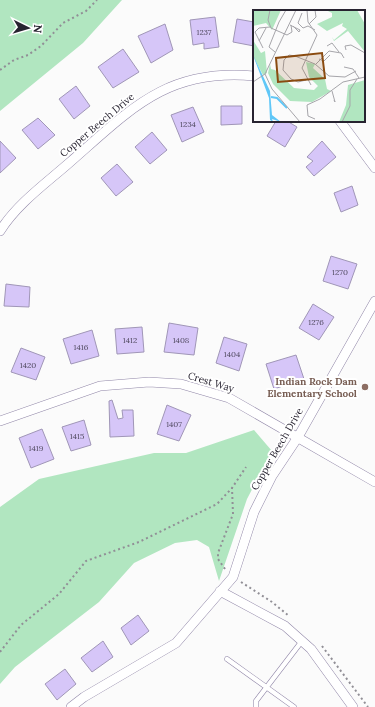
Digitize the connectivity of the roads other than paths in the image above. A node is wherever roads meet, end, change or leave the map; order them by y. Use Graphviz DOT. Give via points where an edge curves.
graph roads {
  1 [pos="253,76"];
  2 [pos="341,122"];
  3 [pos="375,168"];
  4 [pos="0,231"];
  5 [pos="375,301"];
  6 [pos="0,420"];
  7 [pos="298,437"];
  8 [pos="375,482"];
  9 [pos="220,591"];
  10 [pos="302,641"];
  11 [pos="227,659"];
  12 [pos="267,687"];
  13 [pos="71,707"];
  14 [pos="256,707"];
  15 [pos="294,707"];
  16 [pos="353,707"];
  1 -- 4 [label="street, Copper Beech Drive" via="236,74 200,78 166,88 144,100 26,200"];
  2 -- 3 [label="street"];
  5 -- 7 [label="street, Copper Beech Drive"];
  6 -- 7 [label="street, Crest Way" via="100,386 157,382 181,384 228,398"];
  7 -- 8 [label="street, Crest Way"];
  7 -- 9 [label="street, Copper Beech Drive" via="272,476 254,512 233,576"];
  9 -- 10 [label="street" via="285,626"];
  9 -- 13 [label="street, Copper Beech Drive" via="176,643"];
  10 -- 12 [label="lane"];
  10 -- 16 [label="street"];
  11 -- 12 [label="lane"];
  12 -- 14 [label="lane" via="256,701"];
  12 -- 15 [label="lane"];
}
